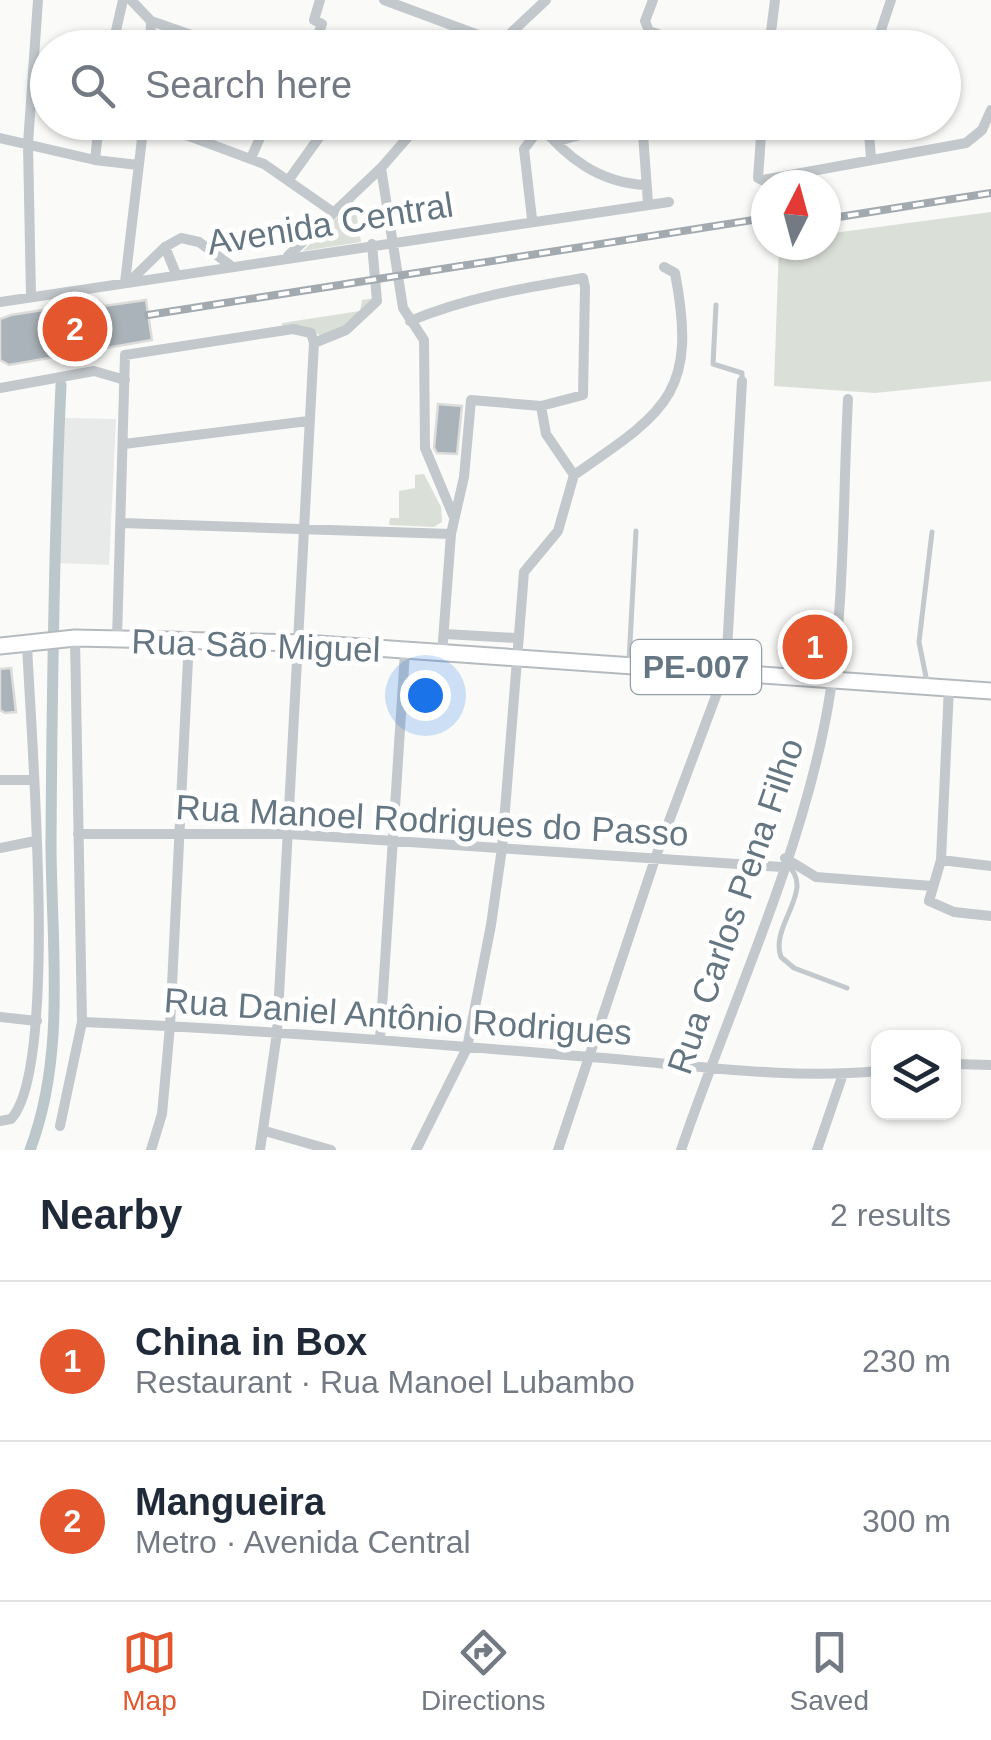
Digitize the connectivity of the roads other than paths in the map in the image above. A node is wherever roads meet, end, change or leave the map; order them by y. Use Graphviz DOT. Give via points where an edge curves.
graph roads {
  1 [pos="38,0"];
  2 [pos="123,0"];
  3 [pos="131,0"];
  4 [pos="320,0"];
  5 [pos="384,0"];
  6 [pos="546,0"];
  7 [pos="653,0"];
  8 [pos="775,0"];
  9 [pos="890,0"];
  10 [pos="151,21"];
  11 [pos="36,30"];
  12 [pos="116,30"];
  13 [pos="151,30"];
  14 [pos="177,30"];
  15 [pos="320,30"];
  16 [pos="460,30"];
  17 [pos="514,30"];
  18 [pos="648,30"];
  19 [pos="771,30"];
  20 [pos="880,30"];
  21 [pos="991,110"];
  22 [pos="30,115"];
  23 [pos="0,138"];
  24 [pos="97,140"];
  25 [pos="143,140"];
  26 [pos="199,140"];
  27 [pos="259,140"];
  28 [pos="317,140"];
  29 [pos="405,140"];
  30 [pos="530,140"];
  31 [pos="562,140"];
  32 [pos="643,140"];
  33 [pos="761,140"];
  34 [pos="870,140"];
  35 [pos="555,142"];
  36 [pos="28,144"];
  37 [pos="251,158"];
  38 [pos="871,158"];
  39 [pos="94,160"];
  40 [pos="138,165"];
  41 [pos="381,168"];
  42 [pos="290,178"];
  43 [pos="646,184"];
  44 [pos="668,202"];
  45 [pos="648,203"];
  46 [pos="333,212"];
  47 [pos="532,219"];
  48 [pos="393,241"];
  49 [pos="372,244"];
  50 [pos="164,248"];
  51 [pos="286,258"];
  52 [pos="230,266"];
  53 [pos="664,266"];
  54 [pos="176,274"];
  55 [pos="128,281"];
  56 [pos="31,297"];
  57 [pos="0,302"];
  58 [pos="716,304"];
  59 [pos="410,321"];
  60 [pos="314,343"];
  61 [pos="125,380"];
  62 [pos="742,381"];
  63 [pos="0,388"];
  64 [pos="848,399"];
  65 [pos="541,406"];
  66 [pos="308,421"];
  67 [pos="124,444"];
  68 [pos="574,475"];
  69 [pos="453,515"];
  70 [pos="121,522"];
  71 [pos="306,529"];
  72 [pos="636,530"];
  73 [pos="932,532"];
  74 [pos="451,534"];
  75 [pos="445,634"];
  76 [pos="75,638"];
  77 [pos="516,638"];
  78 [pos="117,639"];
  79 [pos="189,639"];
  80 [pos="300,643"];
  81 [pos="26,644"];
  82 [pos="0,646"];
  83 [pos="405,652"];
  84 [pos="442,654"];
  85 [pos="515,658"];
  86 [pos="629,664"];
  87 [pos="726,669"];
  88 [pos="832,677"];
  89 [pos="928,685"];
  90 [pos="948,687"];
  91 [pos="991,691"];
  92 [pos="0,780"];
  93 [pos="32,780"];
  94 [pos="180,833"];
  95 [pos="78,834"];
  96 [pos="290,834"];
  97 [pos="35,841"];
  98 [pos="396,841"];
  99 [pos="0,848"];
  100 [pos="502,848"];
  101 [pos="656,856"];
  102 [pos="941,860"];
  103 [pos="784,863"];
  104 [pos="991,866"];
  105 [pos="932,886"];
  106 [pos="991,916"];
  107 [pos="847,988"];
  108 [pos="0,1017"];
  109 [pos="37,1020"];
  110 [pos="82,1022"];
  111 [pos="170,1026"];
  112 [pos="277,1033"];
  113 [pos="380,1038"];
  114 [pos="467,1048"];
  115 [pos="590,1056"];
  116 [pos="961,1064"];
  117 [pos="991,1065"];
  118 [pos="709,1067"];
  119 [pos="871,1072"];
  120 [pos="843,1074"];
  121 [pos="0,1121"];
  122 [pos="60,1126"];
  123 [pos="265,1131"];
  124 [pos="151,1150"];
  125 [pos="260,1150"];
  126 [pos="330,1150"];
  127 [pos="416,1150"];
  128 [pos="558,1150"];
  129 [pos="681,1150"];
  130 [pos="817,1150"];
  1 -- 11 [label="street"];
  2 -- 12 [label="street"];
  3 -- 10 [label="street"];
  4 -- 15 [label="street" via="314,20"];
  5 -- 16 [label="street"];
  6 -- 17 [label="street"];
  7 -- 18 [label="street" via="644,22"];
  8 -- 19 [label="street"];
  9 -- 20 [label="street"];
  10 -- 13 [label="street"];
  10 -- 14 [label="street"];
  21 -- 38 [label="street" via="966,143"];
  22 -- 36 [label="street"];
  23 -- 36 [label="street"];
  24 -- 39 [label="street"];
  25 -- 40 [label="street"];
  26 -- 37 [label="street"];
  27 -- 37 [label="street"];
  28 -- 42 [label="street"];
  29 -- 41 [label="street"];
  30 -- 47 [label="street" via="524,149"];
  31 -- 35 [label="street"];
  32 -- 43 [label="street"];
  33 -- 38 [label="street" via="758,178"];
  34 -- 38 [label="street"];
  35 -- 43 [label="street" via="603,176"];
  36 -- 39 [label="street"];
  36 -- 56 [label="street"];
  37 -- 42 [label="street"];
  39 -- 40 [label="street"];
  40 -- 55 [label="street"];
  41 -- 46 [label="street"];
  41 -- 48 [label="street"];
  42 -- 46 [label="street"];
  43 -- 45 [label="street"];
  44 -- 45 [label="street, Avenida Central"];
  45 -- 47 [label="street, Avenida Central"];
  46 -- 51 [label="street"];
  47 -- 48 [label="street, Avenida Central"];
  48 -- 49 [label="street, Avenida Central"];
  48 -- 59 [label="street"];
  49 -- 51 [label="street, Avenida Central"];
  49 -- 60 [label="street" via="377,301 346,330"];
  50 -- 52 [label="street" via="192,239"];
  50 -- 54 [label="street"];
  50 -- 55 [label="street"];
  51 -- 52 [label="street, Avenida Central"];
  52 -- 54 [label="street, Avenida Central"];
  53 -- 68 [label="street" via="674,270 682,310 676,386 635,433"];
  54 -- 55 [label="street, Avenida Central"];
  55 -- 56 [label="street, Avenida Central"];
  56 -- 57 [label="street, Avenida Central"];
  58 -- 62 [label="lane" via="714,364 742,373"];
  59 -- 65 [label="street" via="482,297 583,278 585,391"];
  59 -- 69 [label="street" via="424,340 425,448"];
  60 -- 61 [label="street" via="311,333 292,328 125,355"];
  60 -- 66 [label="street"];
  61 -- 63 [label="street" via="94,371"];
  61 -- 67 [label="street"];
  62 -- 87 [label="street"];
  64 -- 88 [label="street, Rua Carlos Pena Filho"];
  65 -- 68 [label="street" via="546,434"];
  65 -- 69 [label="street" via="476,398"];
  66 -- 67 [label="street"];
  66 -- 71 [label="street"];
  67 -- 70 [label="street"];
  68 -- 77 [label="street" via="558,532 524,572"];
  69 -- 74 [label="street"];
  70 -- 71 [label="street"];
  70 -- 78 [label="street"];
  71 -- 74 [label="street"];
  71 -- 80 [label="street"];
  72 -- 86 [label="lane"];
  73 -- 89 [label="lane" via="919,642"];
  74 -- 75 [label="street"];
  75 -- 77 [label="street"];
  75 -- 84 [label="street"];
  76 -- 78 [label="main road, Rua São Miguel / PE-007"];
  76 -- 81 [label="main road, Rua São Miguel / PE-007"];
  76 -- 95 [label="street"];
  77 -- 85 [label="street"];
  78 -- 79 [label="main road, Rua São Miguel / PE-007"];
  79 -- 80 [label="main road, Rua São Miguel / PE-007"];
  79 -- 94 [label="street"];
  80 -- 83 [label="main road, Rua São Miguel / PE-007"];
  80 -- 96 [label="street"];
  81 -- 82 [label="main road, Rua São Miguel / PE-007"];
  81 -- 93 [label="street"];
  83 -- 84 [label="main road, Rua São Miguel / PE-007"];
  83 -- 98 [label="street"];
  84 -- 85 [label="main road, Rua São Miguel / PE-007"];
  85 -- 86 [label="main road, Rua São Miguel / PE-007"];
  85 -- 100 [label="street"];
  86 -- 87 [label="main road, Rua São Miguel / PE-007"];
  87 -- 88 [label="main road, Rua São Miguel / PE-007"];
  87 -- 101 [label="street"];
  88 -- 89 [label="main road, Rua São Miguel / PE-007"];
  88 -- 103 [label="street, Rua Carlos Pena Filho"];
  89 -- 90 [label="main road, Rua São Miguel / PE-007"];
  90 -- 91 [label="main road, Rua São Miguel / PE-007"];
  90 -- 102 [label="street"];
  92 -- 93 [label="street"];
  93 -- 97 [label="street"];
  94 -- 95 [label="street, Rua Manoel Rodrigues do Passo"];
  94 -- 96 [label="street, Rua Manoel Rodrigues do Passo"];
  94 -- 111 [label="street"];
  95 -- 110 [label="street"];
  96 -- 98 [label="street, Rua Manoel Rodrigues do Passo"];
  96 -- 112 [label="street"];
  97 -- 99 [label="street"];
  97 -- 109 [label="street"];
  98 -- 100 [label="street, Rua Manoel Rodrigues do Passo"];
  98 -- 113 [label="street"];
  100 -- 101 [label="street, Rua Manoel Rodrigues do Passo"];
  100 -- 114 [label="street"];
  101 -- 103 [label="street, Rua Manoel Rodrigues do Passo"];
  101 -- 115 [label="street"];
  102 -- 104 [label="street"];
  102 -- 105 [label="street"];
  103 -- 105 [label="street, Rua Manoel Rodrigues do Passo" via="816,877"];
  103 -- 107 [label="lane" via="799,889 778,933 781,957"];
  103 -- 118 [label="street, Rua Carlos Pena Filho"];
  105 -- 106 [label="street" via="928,901"];
  108 -- 109 [label="street"];
  109 -- 121 [label="street" via="24,1100 16,1114"];
  110 -- 111 [label="street, Rua Daniel Antônio Rodrigues"];
  110 -- 122 [label="street"];
  111 -- 112 [label="street, Rua Daniel Antônio Rodrigues"];
  111 -- 124 [label="street" via="162,1114"];
  112 -- 113 [label="street, Rua Daniel Antônio Rodrigues"];
  112 -- 123 [label="street"];
  113 -- 114 [label="street, Rua Daniel Antônio Rodrigues"];
  114 -- 115 [label="street, Rua Daniel Antônio Rodrigues"];
  114 -- 127 [label="street"];
  115 -- 118 [label="street, Rua Daniel Antônio Rodrigues"];
  115 -- 128 [label="street"];
  116 -- 117 [label="street"];
  118 -- 120 [label="street, Rua Daniel Antônio Rodrigues"];
  118 -- 129 [label="street, Rua Carlos Pena Filho"];
  119 -- 120 [label="street, Rua Daniel Antônio Rodrigues"];
  120 -- 130 [label="street"];
  123 -- 125 [label="street"];
  123 -- 126 [label="street"];
}
